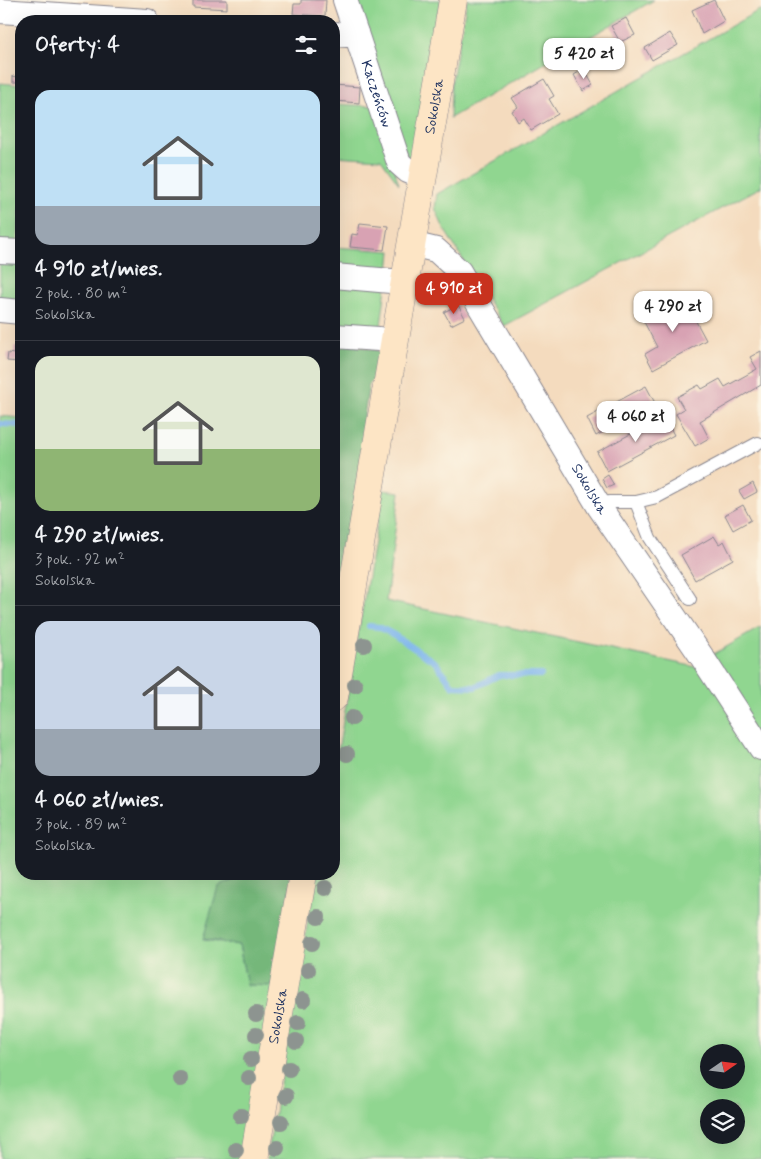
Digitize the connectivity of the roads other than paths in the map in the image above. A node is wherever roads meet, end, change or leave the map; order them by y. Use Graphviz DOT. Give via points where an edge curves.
graph roads {
  1 [pos="345,0"];
  2 [pos="453,0"];
  3 [pos="0,11"];
  4 [pos="59,15"];
  5 [pos="345,33"];
  6 [pos="422,177"];
  7 [pos="411,244"];
  8 [pos="0,251"];
  9 [pos="15,252"];
  10 [pos="340,277"];
  11 [pos="404,284"];
  12 [pos="0,310"];
  13 [pos="15,311"];
  14 [pos="340,336"];
  15 [pos="395,342"];
  16 [pos="758,443"];
  17 [pos="636,502"];
  18 [pos="600,508"];
  19 [pos="690,600"];
  20 [pos="340,662"];
  21 [pos="761,748"];
  22 [pos="302,880"];
  23 [pos="254,1159"];
  1 -- 5 [label="street, Kaczeńców"];
  2 -- 6 [label="street, Sokolska"];
  3 -- 4 [label="street"];
  5 -- 6 [label="street, Kaczeńców" via="399,162 408,171"];
  6 -- 7 [label="street, Sokolska"];
  7 -- 11 [label="street, Sokolska"];
  7 -- 18 [label="street, Sokolska" via="436,250 459,271"];
  8 -- 9 [label="street"];
  10 -- 11 [label="street"];
  11 -- 15 [label="street, Sokolska"];
  12 -- 13 [label="street"];
  14 -- 15 [label="street"];
  15 -- 20 [label="street, Sokolska"];
  16 -- 17 [label="lane" via="657,497"];
  17 -- 18 [label="lane" via="609,502"];
  17 -- 19 [label="lane" via="650,538"];
  18 -- 21 [label="street, Sokolska"];
  22 -- 23 [label="street, Sokolska"];
}
